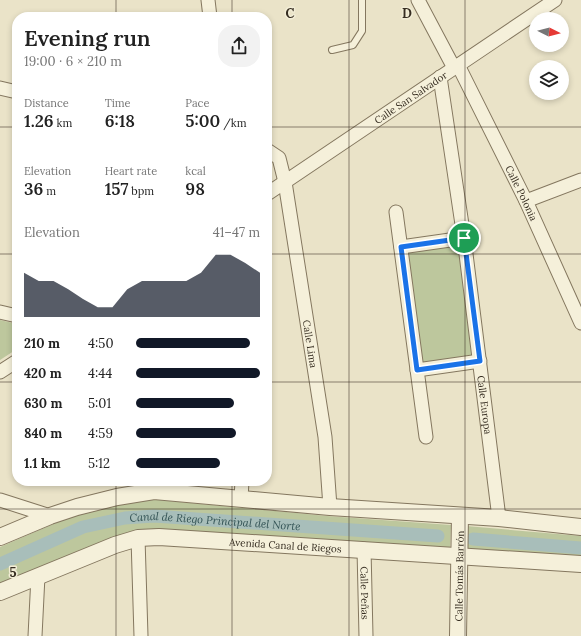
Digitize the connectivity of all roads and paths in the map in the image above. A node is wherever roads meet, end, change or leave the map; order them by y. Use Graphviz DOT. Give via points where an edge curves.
graph roads {
  1 [pos="208,0"];
  2 [pos="362,0"];
  3 [pos="418,0"];
  4 [pos="555,0"];
  5 [pos="209,12"];
  6 [pos="332,50"];
  7 [pos="456,67"];
  8 [pos="440,77"];
  9 [pos="0,88"];
  10 [pos="12,91"];
  11 [pos="272,153"];
  12 [pos="581,180"];
  13 [pos="286,182"];
  14 [pos="272,191"];
  15 [pos="526,201"];
  16 [pos="396,212"];
  17 [pos="464,238"];
  18 [pos="401,247"];
  19 [pos="578,309"];
  20 [pos="0,312"];
  21 [pos="12,315"];
  22 [pos="581,322"];
  23 [pos="480,361"];
  24 [pos="12,364"];
  25 [pos="417,370"];
  26 [pos="0,372"];
  27 [pos="426,437"];
  28 [pos="154,486"];
  29 [pos="242,486"];
  30 [pos="241,499"];
  31 [pos="0,500"];
  32 [pos="330,507"];
  33 [pos="50,516"];
  34 [pos="460,516"];
  35 [pos="499,518"];
  36 [pos="581,527"];
  37 [pos="0,537"];
  38 [pos="138,538"];
  39 [pos="364,549"];
  40 [pos="458,556"];
  41 [pos="581,564"];
  42 [pos="38,576"];
  43 [pos="0,592"];
  44 [pos="35,636"];
  45 [pos="141,636"];
  46 [pos="366,636"];
  47 [pos="458,636"];
  1 -- 5 [label="street"];
  2 -- 6 [label="lane" via="362,31 353,45"];
  3 -- 7 [label="street, Calle Polonia"];
  4 -- 7 [label="street, Calle San Salvador"];
  7 -- 8 [label="street, Calle San Salvador"];
  7 -- 15 [label="street, Calle Polonia"];
  8 -- 13 [label="street, Calle San Salvador"];
  8 -- 17 [label="street, Calle Europa"];
  9 -- 10 [label="street"];
  11 -- 13 [label="street, Calle Lima" via="279,158"];
  12 -- 15 [label="street"];
  13 -- 14 [label="street, Calle San Salvador"];
  13 -- 32 [label="street, Calle Lima" via="325,437"];
  15 -- 19 [label="street, Calle Polonia"];
  16 -- 18 [label="street"];
  17 -- 18 [label="street"];
  17 -- 23 [label="street, Calle Europa"];
  18 -- 25 [label="street"];
  19 -- 22 [label="street, Calle Polonia"];
  20 -- 21 [label="street"];
  23 -- 25 [label="street"];
  23 -- 35 [label="street, Calle Europa"];
  24 -- 26 [label="street"];
  25 -- 27 [label="street"];
  28 -- 30 [label="street"];
  28 -- 33 [label="street"];
  29 -- 30 [label="street"];
  30 -- 32 [label="street"];
  31 -- 33 [label="street"];
  32 -- 34 [label="street"];
  33 -- 37 [label="street"];
  34 -- 35 [label="street"];
  34 -- 40 [label="street, Calle Tomás Barrón"];
  35 -- 36 [label="street"];
  38 -- 39 [label="street, Avenida Canal de Riegos"];
  38 -- 42 [label="street, Avenida Canal de Riegos"];
  38 -- 45 [label="street"];
  39 -- 40 [label="street, Avenida Canal de Riegos"];
  39 -- 46 [label="street, Calle Peñas"];
  40 -- 41 [label="street, Avenida Canal de Riegos"];
  40 -- 47 [label="street, Calle Tomás Barrón"];
  42 -- 43 [label="street, Avenida Canal de Riegos"];
  42 -- 44 [label="street"];
}
